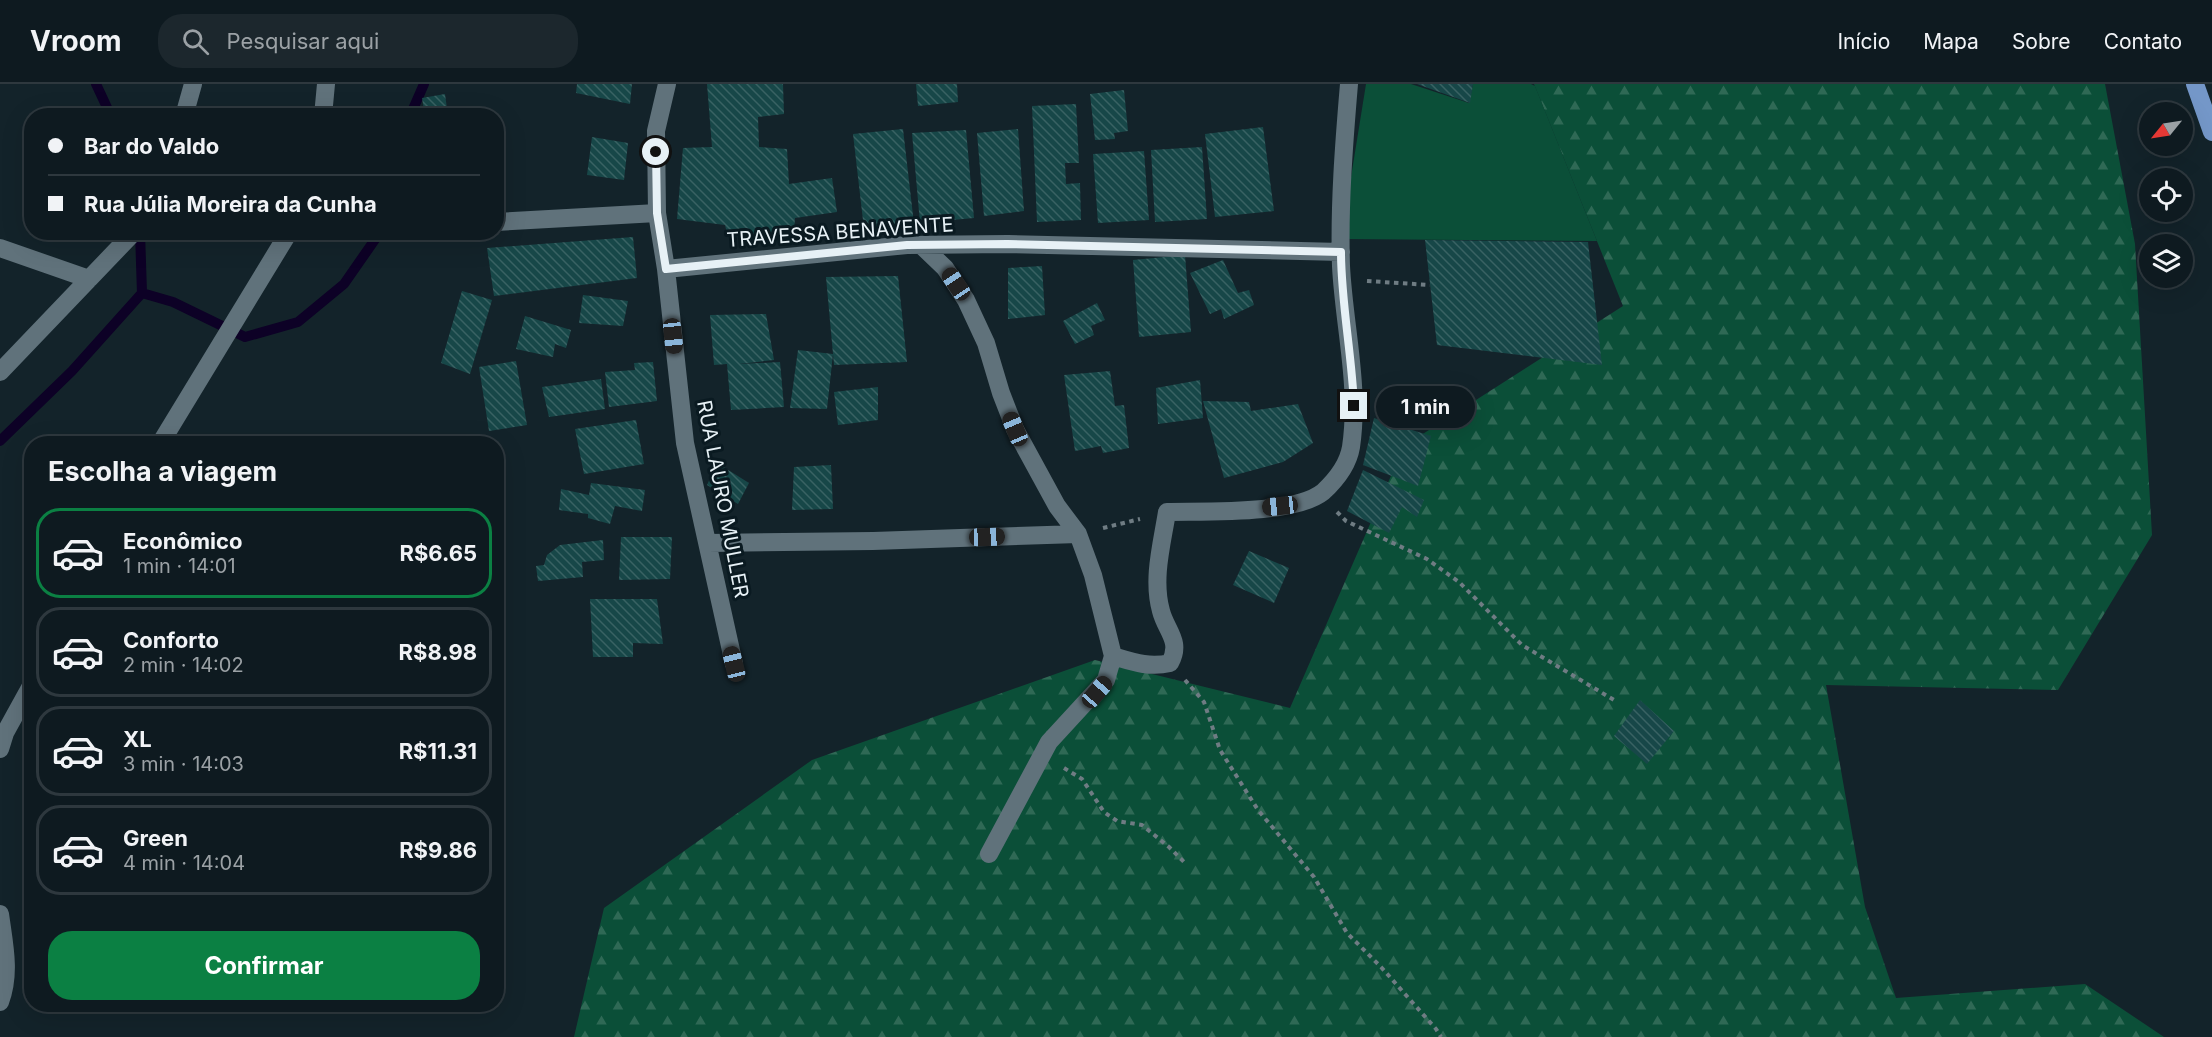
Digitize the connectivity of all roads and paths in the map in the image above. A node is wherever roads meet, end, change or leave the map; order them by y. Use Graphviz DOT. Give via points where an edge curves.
graph roads {
  1 [pos="192,84"];
  2 [pos="326,84"];
  3 [pos="668,84"];
  4 [pos="1349,84"];
  5 [pos="2195,84"];
  6 [pos="186,108"];
  7 [pos="324,108"];
  8 [pos="2212,132"];
  9 [pos="657,213"];
  10 [pos="504,222"];
  11 [pos="126,240"];
  12 [pos="284,240"];
  13 [pos="921,245"];
  14 [pos="0,248"];
  15 [pos="1341,252"];
  16 [pos="666,269"];
  17 [pos="89,279"];
  18 [pos="1342,280"];
  19 [pos="1430,285"];
  20 [pos="0,372"];
  21 [pos="169,436"];
  22 [pos="1321,493"];
  23 [pos="1167,512"];
  24 [pos="1078,534"];
  25 [pos="708,543"];
  26 [pos="1113,656"];
  27 [pos="1170,663"];
  28 [pos="734,664"];
  29 [pos="24,699"];
  30 [pos="1614,700"];
  31 [pos="0,748"];
  32 [pos="1039,760"];
  33 [pos="990,854"];
  34 [pos="1186,864"];
  35 [pos="0,914"];
  36 [pos="0,1002"];
  37 [pos="1441,1037"];
  1 -- 6 [label="street"];
  2 -- 7 [label="street"];
  3 -- 9 [label="street" via="656,131"];
  4 -- 15 [label="street"];
  5 -- 8 [label="main road"];
  9 -- 10 [label="street"];
  9 -- 16 [label="street"];
  11 -- 17 [label="street"];
  12 -- 21 [label="street"];
  13 -- 15 [label="street, TRAVESSA BENAVENTE"];
  13 -- 16 [label="street, TRAVESSA BENAVENTE"];
  13 -- 24 [label="street" via="945,268 966,300 986,343 1015,429 1057,506"];
  14 -- 17 [label="street"];
  15 -- 18 [label="street"];
  16 -- 25 [label="street, RUA LAURO MULLER" via="685,443"];
  17 -- 20 [label="street"];
  18 -- 19 [label="path"];
  18 -- 22 [label="street" via="1352,363 1351,449 1341,474"];
  22 -- 23 [label="street" via="1299,504"];
  22 -- 30 [label="path" via="1346,521 1427,559 1458,582 1522,645"];
  23 -- 24 [label="path"];
  23 -- 27 [label="street" via="1158,584 1161,610 1175,646"];
  24 -- 25 [label="street"];
  24 -- 26 [label="street" via="1093,575"];
  25 -- 28 [label="street, RUA LAURO MULLER"];
  26 -- 27 [label="street" via="1144,665"];
  26 -- 32 [label="street" via="1106,680 1048,742"];
  27 -- 37 [label="path" via="1204,702 1220,750 1258,810 1314,877 1347,933 1381,966"];
  29 -- 31 [label="street"];
  32 -- 33 [label="street"];
  32 -- 34 [label="path" via="1064,767 1082,778 1104,812 1117,821 1142,825"];
  35 -- 36 [label="street" via="7,970"];
}
